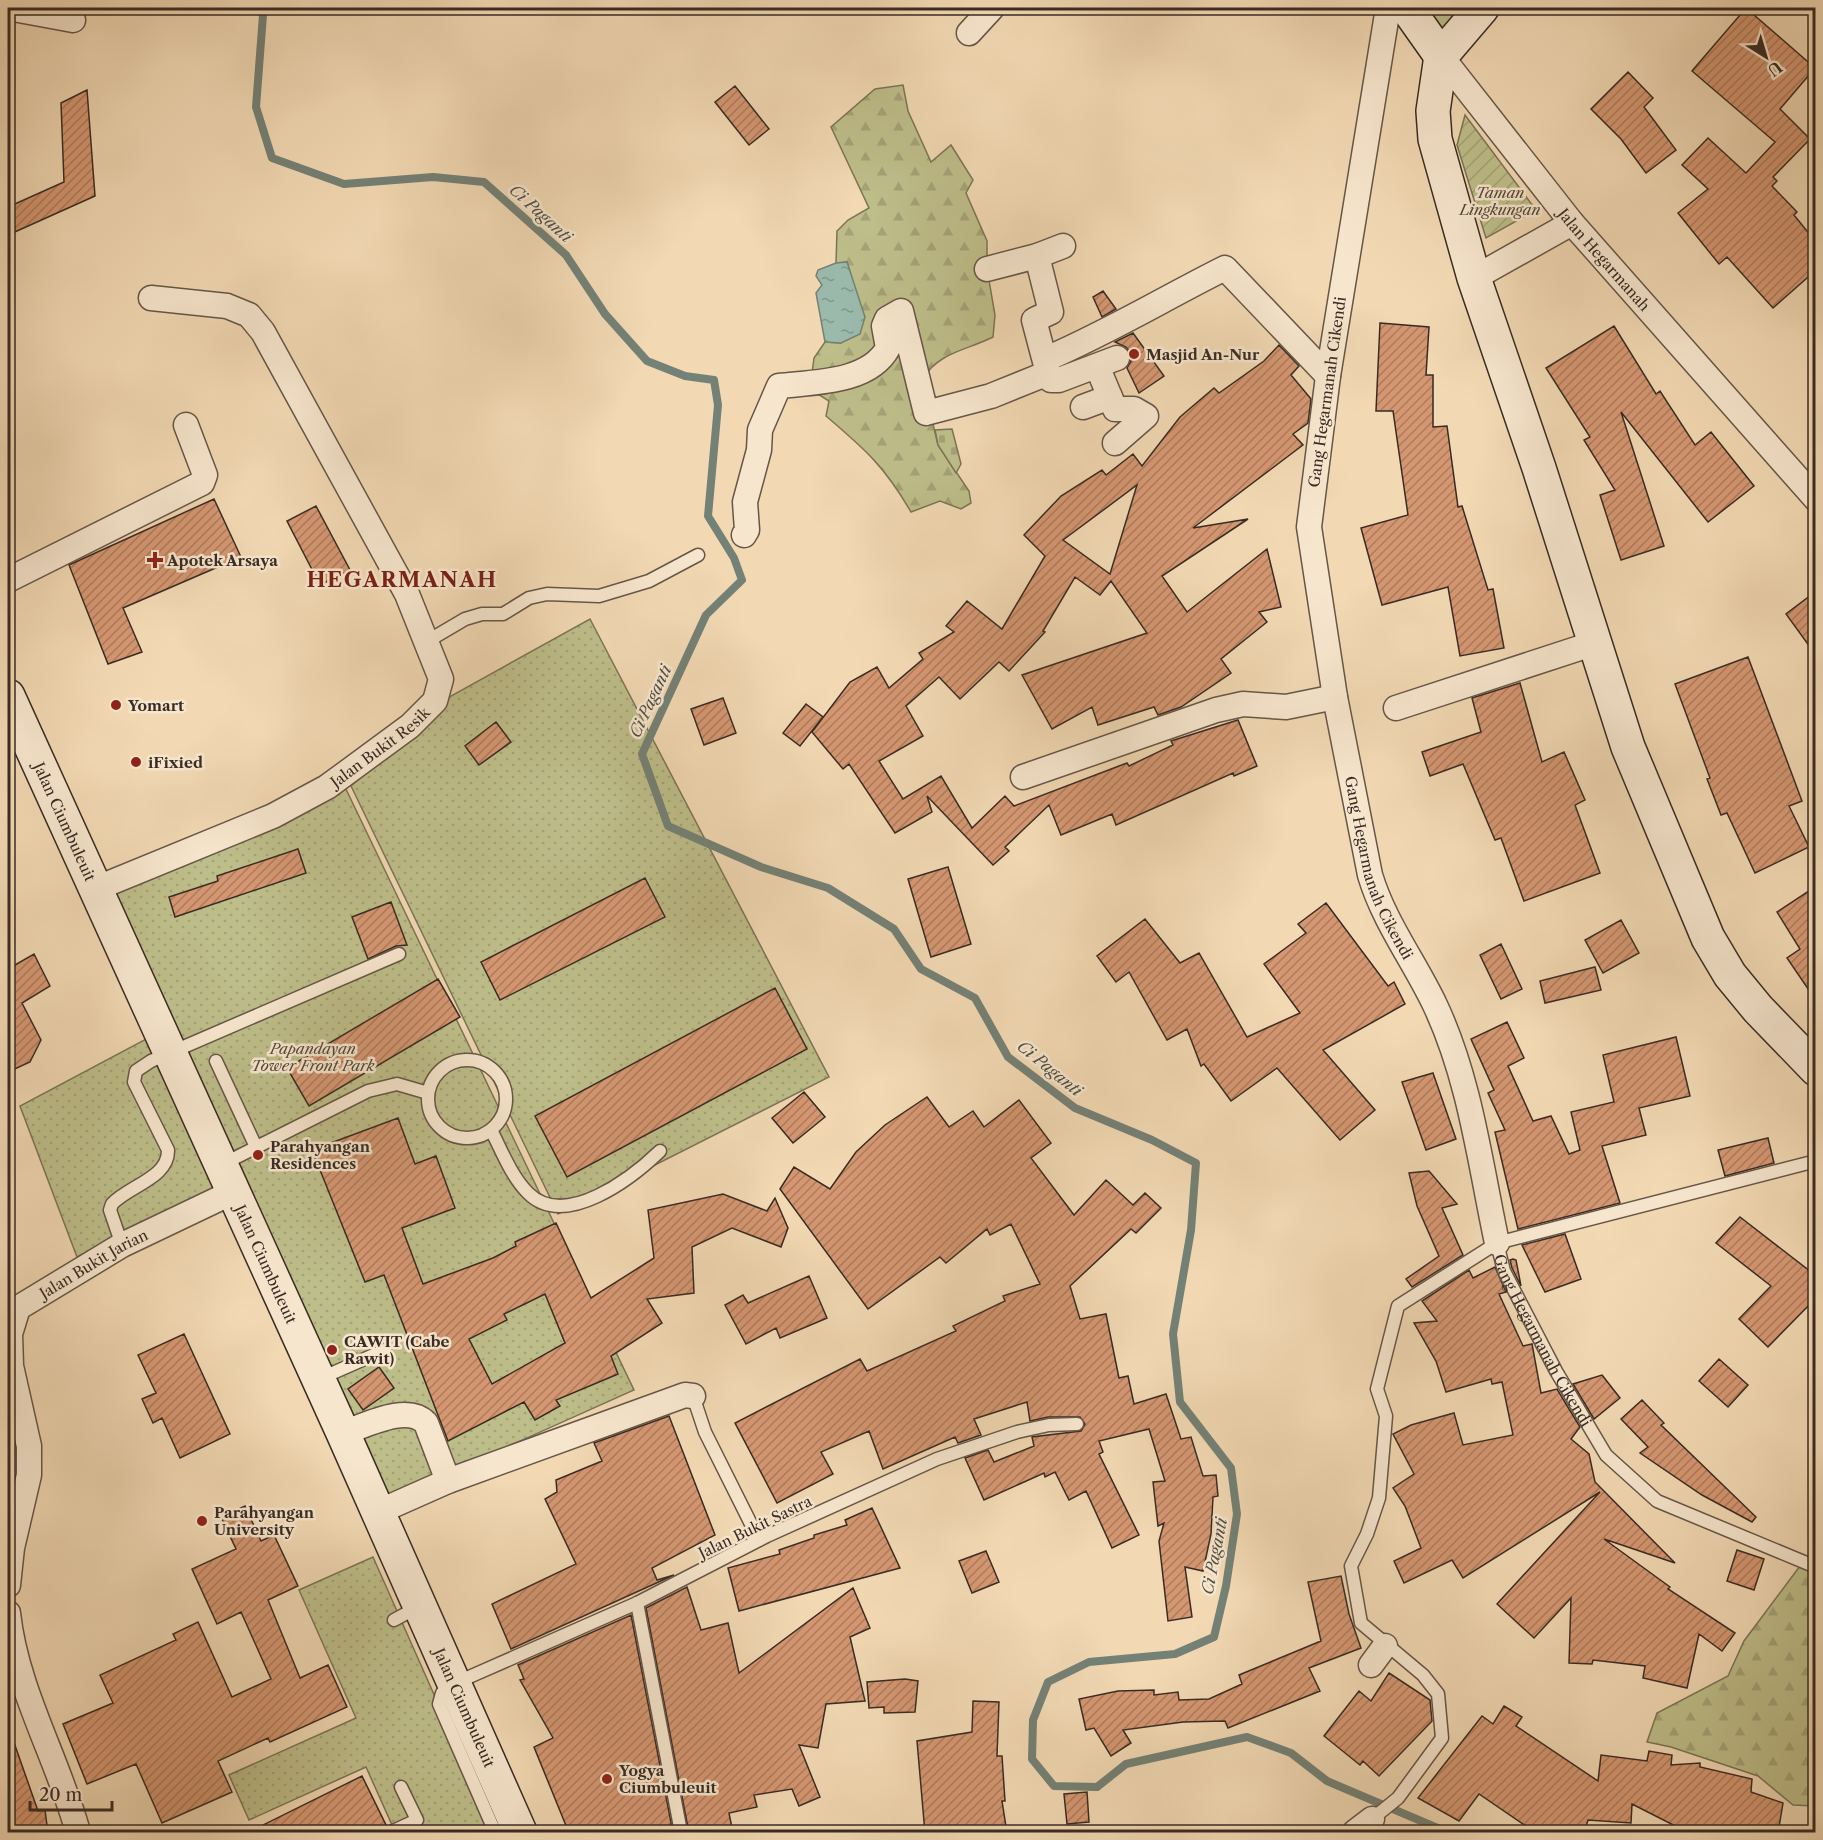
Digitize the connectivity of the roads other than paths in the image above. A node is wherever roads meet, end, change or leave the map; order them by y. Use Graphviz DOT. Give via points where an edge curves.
graph roads {
  1 [pos="992,8"];
  2 [pos="1388,8"];
  3 [pos="1407,8"];
  4 [pos="1482,8"];
  5 [pos="8,9"];
  6 [pos="73,20"];
  7 [pos="969,33"];
  8 [pos="1441,56"];
  9 [pos="1572,223"];
  10 [pos="1063,246"];
  11 [pos="1037,256"];
  12 [pos="987,269"];
  13 [pos="1474,278"];
  14 [pos="151,298"];
  15 [pos="1047,366"];
  16 [pos="1328,376"];
  17 [pos="1110,397"];
  18 [pos="1083,407"];
  19 [pos="186,425"];
  20 [pos="1115,443"];
  21 [pos="1815,499"];
  22 [pos="744,535"];
  23 [pos="698,555"];
  24 [pos="8,580"];
  25 [pos="426,642"];
  26 [pos="1595,643"];
  27 [pos="8,696"];
  28 [pos="1335,697"];
  29 [pos="1396,708"];
  30 [pos="1023,777"];
  31 [pos="95,889"];
  32 [pos="399,954"];
  33 [pos="171,1053"];
  34 [pos="216,1061"];
  35 [pos="1815,1069"];
  36 [pos="428,1093"];
  37 [pos="491,1130"];
  38 [pos="256,1147"];
  39 [pos="660,1151"];
  40 [pos="1815,1161"];
  41 [pos="225,1179"];
  42 [pos="1497,1243"];
  43 [pos="122,1245"];
  44 [pos="13,1307"];
  45 [pos="386,1350"];
  46 [pos="318,1380"];
  47 [pos="693,1395"];
  48 [pos="1077,1424"];
  49 [pos="343,1433"];
  50 [pos="18,1479"];
  51 [pos="448,1481"];
  52 [pos="378,1524"];
  53 [pos="759,1540"];
  54 [pos="1815,1568"];
  55 [pos="8,1585"];
  56 [pos="637,1603"];
  57 [pos="8,1613"];
  58 [pos="1385,1646"];
  59 [pos="1371,1665"];
  60 [pos="455,1684"];
  61 [pos="401,1787"];
  62 [pos="503,1823"];
  63 [pos="1363,1826"];
  64 [pos="78,1833"];
  65 [pos="391,1833"];
  66 [pos="681,1833"];
  1 -- 7 [label="street"];
  2 -- 16 [label="street, Gang Hegarmanah Cikendi"];
  3 -- 8 [label="street, Jalan Hegarmanah"];
  4 -- 8 [label="street"];
  5 -- 6 [label="street"];
  8 -- 9 [label="street, Jalan Hegarmanah"];
  8 -- 13 [label="street" via="1433,111 1435,139"];
  9 -- 13 [label="street"];
  9 -- 21 [label="street, Jalan Hegarmanah"];
  10 -- 11 [label="street"];
  11 -- 12 [label="street"];
  11 -- 15 [label="street" via="1051,312 1034,320"];
  13 -- 26 [label="street"];
  14 -- 25 [label="street, Jalan Bukit Resik" via="227,306 249,315 264,332 407,594"];
  15 -- 16 [label="street" via="1116,323 1225,268"];
  15 -- 17 [label="street" via="1051,380 1059,380 1107,362"];
  15 -- 22 [label="street" via="991,396 926,413 901,311 887,319 884,326 888,348 882,360 851,375 779,386 760,430 759,450 745,502"];
  16 -- 28 [label="street, Gang Hegarmanah Cikendi" via="1309,527"];
  17 -- 18 [label="street"];
  17 -- 20 [label="street" via="1115,409 1134,409 1146,416"];
  19 -- 24 [label="street" via="206,475 202,483"];
  23 -- 25 [label="lane" via="650,581 599,596 547,594 529,598 503,614 465,619"];
  25 -- 31 [label="street, Jalan Bukit Resik" via="441,679 435,701 364,761 327,787 273,816"];
  26 -- 29 [label="street"];
  26 -- 35 [label="street" via="1628,747 1708,938 1730,975"];
  27 -- 31 [label="street, Jalan Ciumbuleuit"];
  28 -- 30 [label="street" via="1286,707 1243,704 1216,710"];
  28 -- 42 [label="street, Gang Hegarmanah Cikendi" via="1370,875 1378,901 1435,1005 1463,1081"];
  31 -- 33 [label="street, Jalan Ciumbuleuit"];
  32 -- 33 [label="lane"];
  33 -- 41 [label="street, Jalan Ciumbuleuit"];
  33 -- 43 [label="lane" via="151,1061 134,1076 168,1157 161,1169 112,1204 110,1210"];
  34 -- 38 [label="lane"];
  36 -- 37 [label="lane" via="435,1123 446,1133 461,1138 477,1137"];
  36 -- 37 [label="lane" via="433,1079 444,1067 473,1059 487,1065 499,1075 506,1097 501,1119"];
  36 -- 38 [label="lane" via="397,1084 368,1091"];
  37 -- 39 [label="lane" via="529,1194 543,1203 561,1207 583,1202 624,1181"];
  38 -- 41 [label="lane"];
  40 -- 42 [label="lane"];
  41 -- 43 [label="street, Jalan Bukit Jarian"];
  41 -- 46 [label="street, Jalan Ciumbuleuit"];
  42 -- 54 [label="lane, Gang Hegarmanah Cikendi" via="1504,1270 1556,1371 1606,1455 1657,1501"];
  42 -- 58 [label="lane" via="1398,1306 1377,1389 1386,1416 1379,1498 1351,1566 1361,1623"];
  43 -- 44 [label="street, Jalan Bukit Jarian"];
  44 -- 50 [label="street, Jalan Bukit Jarian" via="12,1366 29,1446"];
  45 -- 46 [label="lane"];
  46 -- 49 [label="street, Jalan Ciumbuleuit"];
  47 -- 51 [label="street"];
  47 -- 53 [label="lane" via="705,1432"];
  48 -- 53 [label="lane, Jalan Bukit Sastra" via="1017,1432 937,1459"];
  49 -- 51 [label="street" via="404,1414 420,1417 426,1423"];
  49 -- 52 [label="street, Jalan Ciumbuleuit"];
  50 -- 55 [label="street, Jalan Bukit Jarian"];
  51 -- 52 [label="street"];
  52 -- 60 [label="street, Jalan Ciumbuleuit" via="406,1613"];
  53 -- 56 [label="lane, Jalan Bukit Sastra"];
  56 -- 60 [label="lane, Jalan Bukit Sastra"];
  56 -- 66 [label="lane"];
  57 -- 64 [label="street" via="22,1673"];
  58 -- 59 [label="street"];
  58 -- 63 [label="lane" via="1423,1675 1438,1694 1442,1738 1398,1798"];
  60 -- 62 [label="street, Jalan Ciumbuleuit"];
  61 -- 65 [label="lane" via="417,1820"];
}
